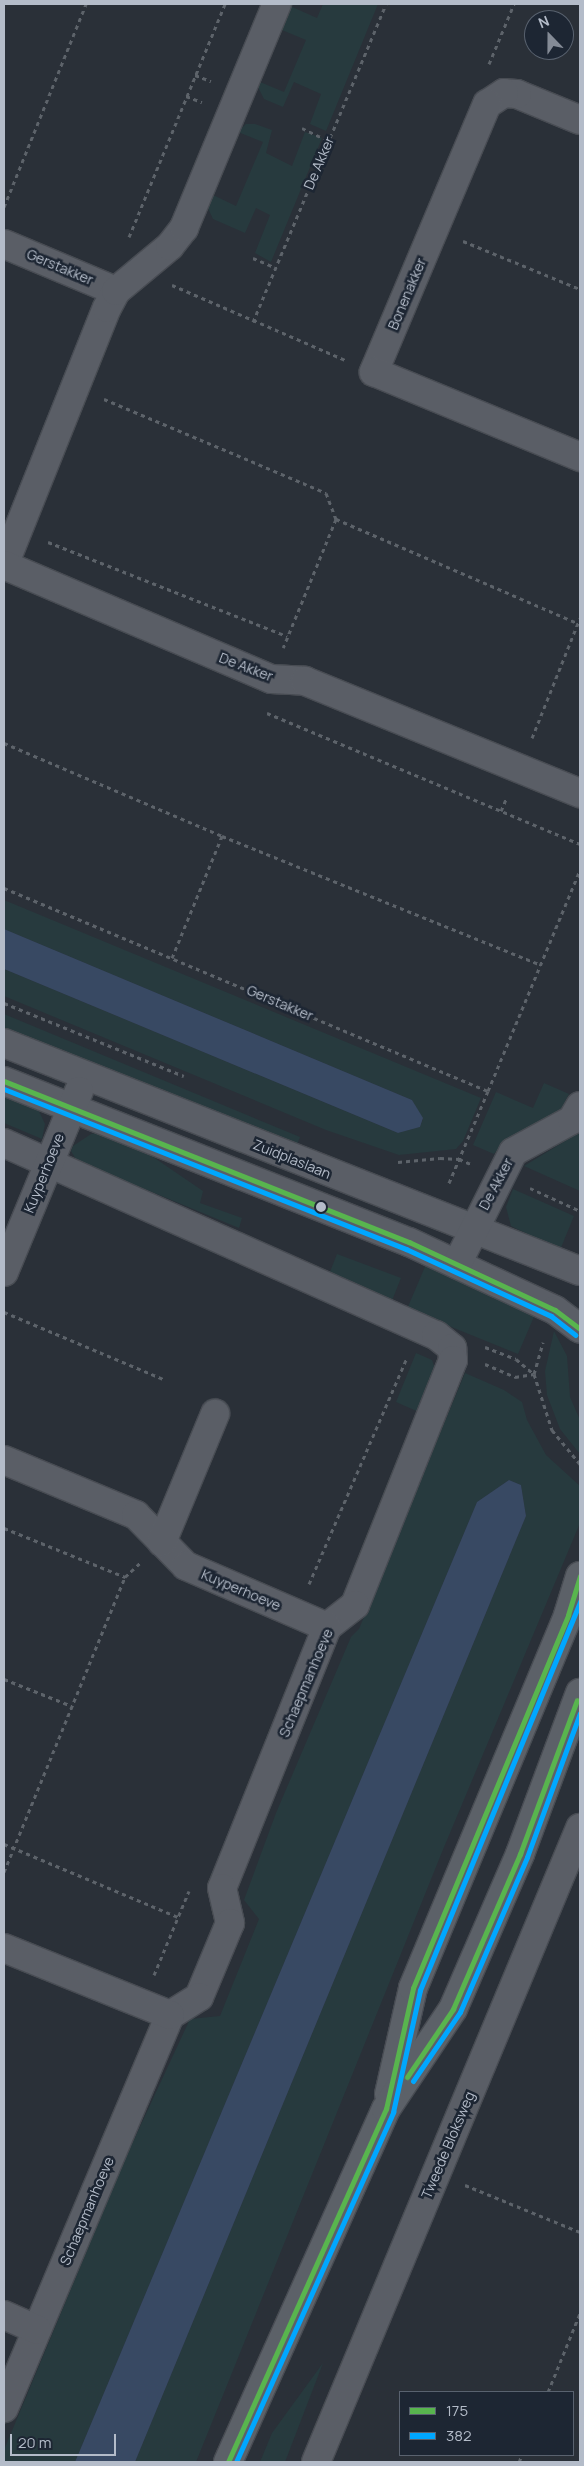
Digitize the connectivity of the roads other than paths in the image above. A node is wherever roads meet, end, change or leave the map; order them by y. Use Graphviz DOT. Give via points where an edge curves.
graph roads {
  1 [pos="277,4"];
  2 [pos="580,120"];
  3 [pos="4,244"];
  4 [pos="116,291"];
  5 [pos="580,457"];
  6 [pos="4,565"];
  7 [pos="580,793"];
  8 [pos="4,1043"];
  9 [pos="86,1076"];
  10 [pos="4,1081"];
  11 [pos="580,1106"];
  12 [pos="71,1108"];
  13 [pos="4,1144"];
  14 [pos="48,1163"];
  15 [pos="473,1228"];
  16 [pos="457,1264"];
  17 [pos="580,1271"];
  18 [pos="4,1272"];
  19 [pos="580,1329"];
  20 [pos="215,1414"];
  21 [pos="4,1460"];
  22 [pos="162,1542"];
  23 [pos="580,1576"];
  24 [pos="327,1627"];
  25 [pos="580,1693"];
  26 [pos="580,1828"];
  27 [pos="4,1948"];
  28 [pos="170,2015"];
  29 [pos="386,2109"];
  30 [pos="4,2316"];
  31 [pos="37,2330"];
  32 [pos="4,2408"];
  33 [pos="228,2462"];
  34 [pos="316,2462"];
  1 -- 4 [label="street, De Akker" via="184,228 170,246"];
  2 -- 5 [label="street, Bonenakker" via="517,94 504,93 487,104 374,372"];
  3 -- 4 [label="street, Gerstakker"];
  4 -- 6 [label="street, De Akker"];
  6 -- 7 [label="street, De Akker" via="271,679 305,681"];
  8 -- 9 [label="street, Zuidplaslaan"];
  9 -- 12 [label="street, Kuyperhoeve"];
  9 -- 15 [label="street, Zuidplaslaan"];
  10 -- 12 [label="street"];
  11 -- 15 [label="street, De Akker" via="572,1120 513,1152"];
  12 -- 14 [label="street, Kuyperhoeve"];
  12 -- 16 [label="street" via="392,1235"];
  13 -- 14 [label="street"];
  14 -- 18 [label="street, Kuyperhoeve"];
  14 -- 24 [label="street, Schaepmanhoeve" via="436,1335 452,1348 449,1376 355,1605"];
  15 -- 16 [label="street, De Akker"];
  15 -- 17 [label="street, Zuidplaslaan"];
  16 -- 19 [label="street" via="555,1310"];
  20 -- 22 [label="street"];
  21 -- 22 [label="street, Kuyperhoeve" via="136,1515"];
  22 -- 24 [label="street, Kuyperhoeve" via="186,1566"];
  23 -- 29 [label="main road" via="568,1615 413,1988"];
  24 -- 28 [label="street, Schaepmanhoeve" via="222,1888 230,1923 199,1997"];
  25 -- 29 [label="main road" via="520,1854 453,2008"];
  26 -- 34 [label="street, Tweede Bloksweg"];
  27 -- 28 [label="street"];
  28 -- 31 [label="street, Schaepmanhoeve"];
  29 -- 33 [label="main road"];
  30 -- 31 [label="street"];
  31 -- 32 [label="street, Schaepmanhoeve"];
}
